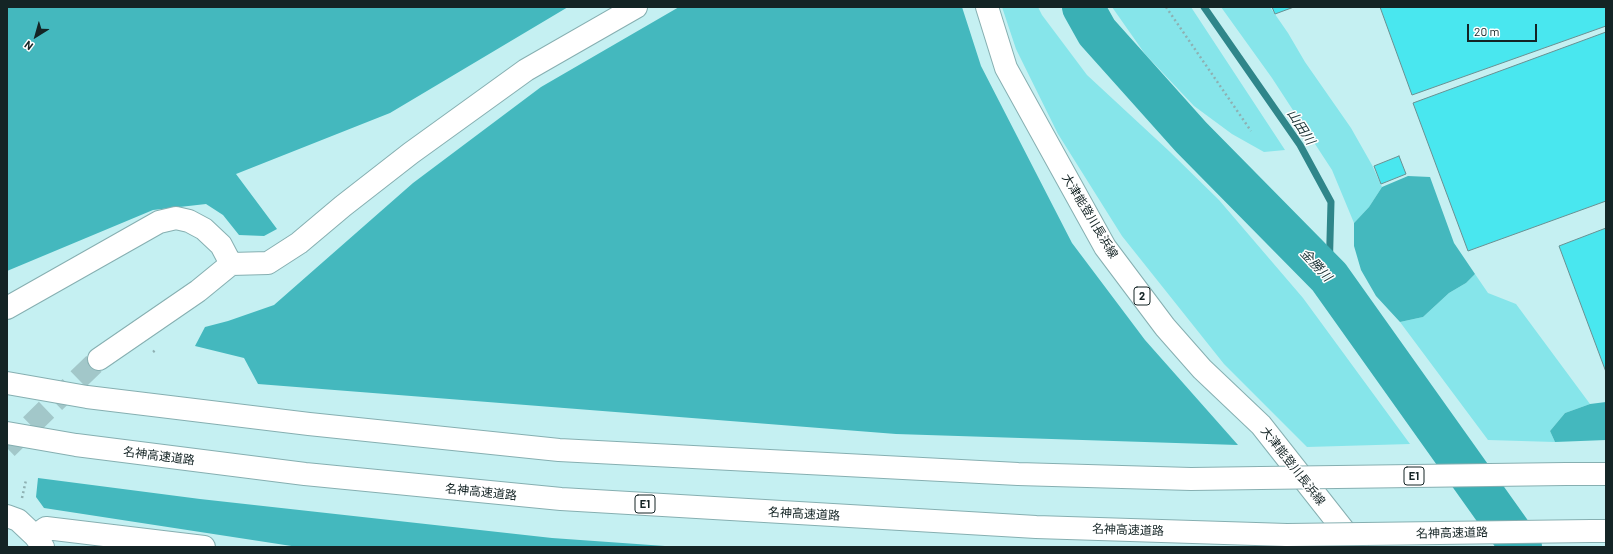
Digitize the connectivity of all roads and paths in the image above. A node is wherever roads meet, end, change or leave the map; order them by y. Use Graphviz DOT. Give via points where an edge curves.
graph roads {
  1 [pos="636,7"];
  2 [pos="987,7"];
  3 [pos="1166,7"];
  4 [pos="1251,131"];
  5 [pos="231,264"];
  6 [pos="7,308"];
  7 [pos="99,359"];
  8 [pos="7,383"];
  9 [pos="7,433"];
  10 [pos="1606,474"];
  11 [pos="7,516"];
  12 [pos="1598,531"];
  13 [pos="39,541"];
  14 [pos="204,547"];
  15 [pos="1357,547"];
  1 -- 5 [label="main road" via="526,70 411,153 299,243 268,263"];
  2 -- 15 [label="main road, 大津能登川長浜線 / 2" via="1006,68 1105,247 1165,326 1202,369 1261,425"];
  3 -- 4 [label="path"];
  5 -- 6 [label="main road" via="221,245 204,229 176,218 159,222"];
  5 -- 7 [label="main road" via="198,291"];
  8 -- 10 [label="main road, E1, bridge" via="87,397 309,424 559,450 1018,474 1191,479"];
  9 -- 12 [label="main road, 名神高速道路 / E1, bridge" via="76,445 305,474 561,499 1036,527 1287,535"];
  11 -- 13 [label="main road" via="18,520"];
  13 -- 14 [label="main road" via="46,528"];
}
